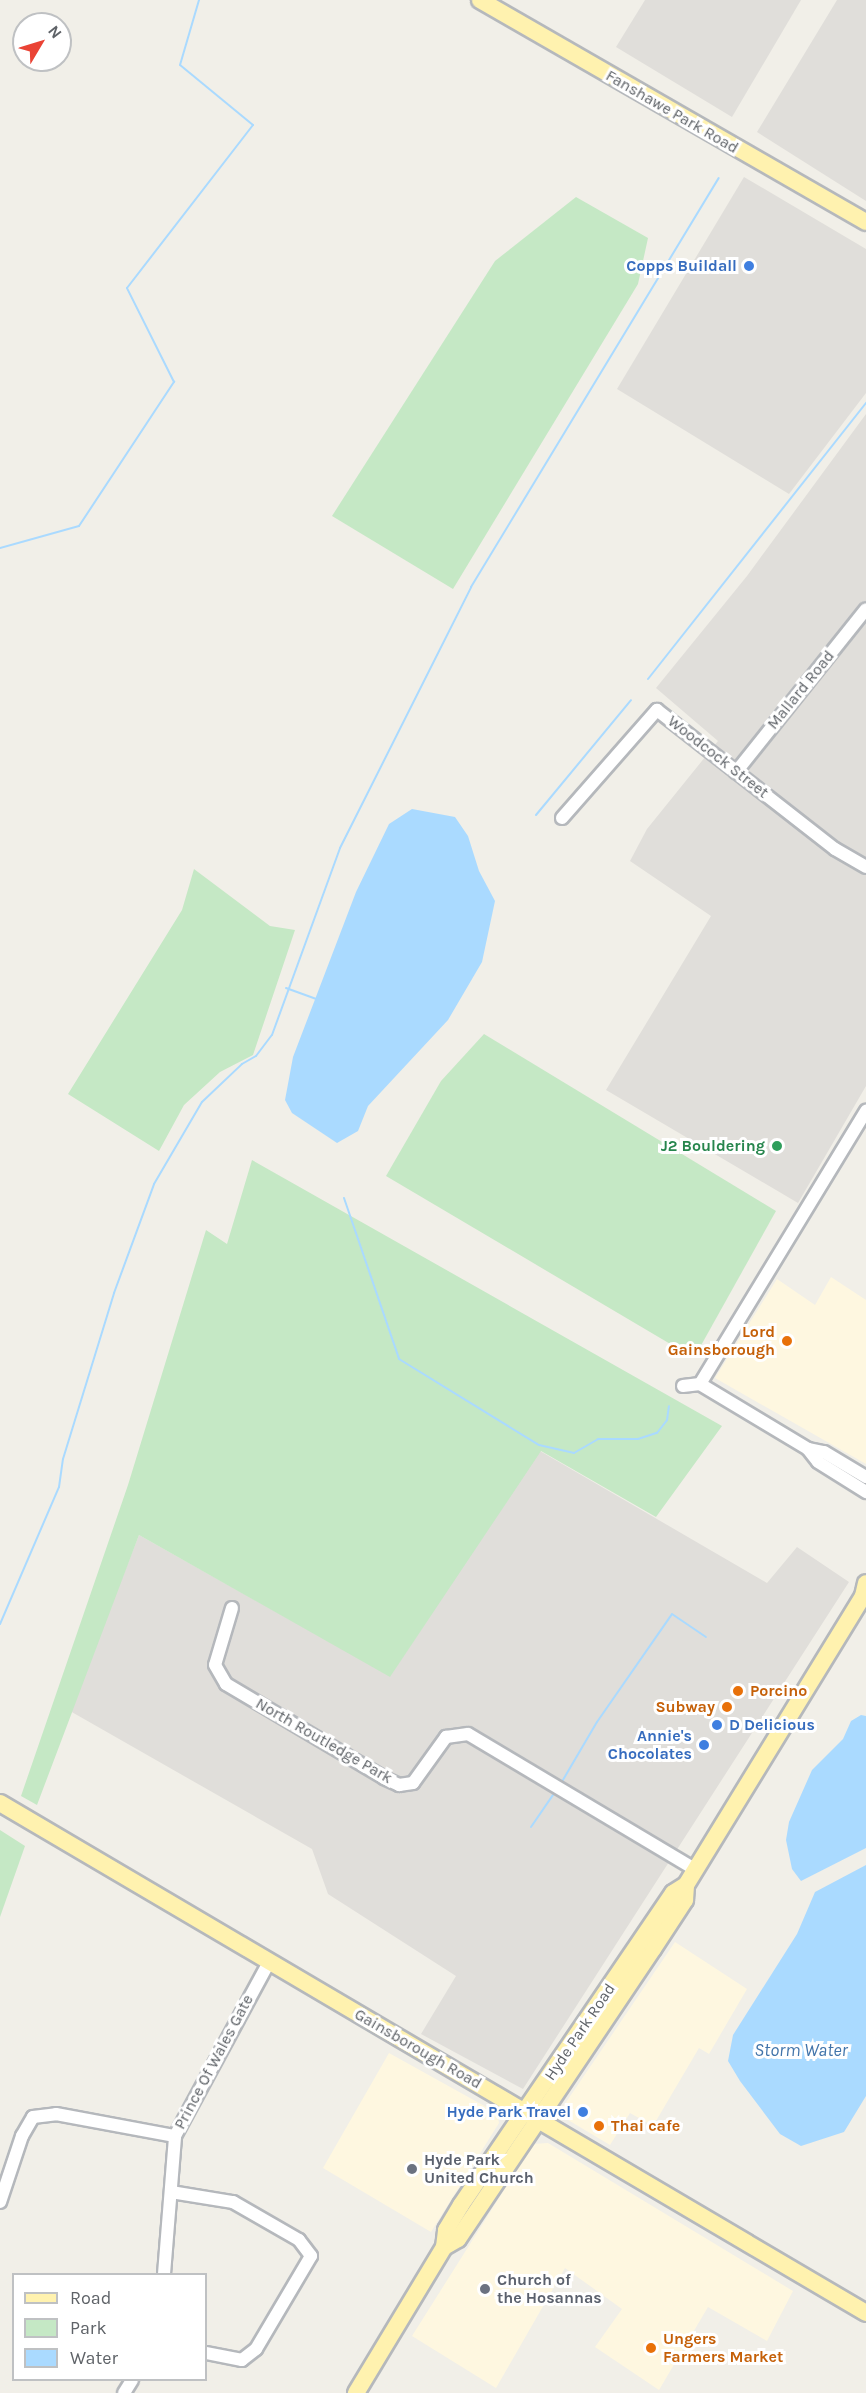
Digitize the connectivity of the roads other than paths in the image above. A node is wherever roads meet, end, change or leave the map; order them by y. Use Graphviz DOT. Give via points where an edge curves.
graph roads {
  1 [pos="480,0"];
  2 [pos="866,222"];
  3 [pos="866,609"];
  4 [pos="736,772"];
  5 [pos="562,818"];
  6 [pos="866,867"];
  7 [pos="866,1111"];
  8 [pos="700,1384"];
  9 [pos="683,1386"];
  10 [pos="808,1449"];
  11 [pos="866,1477"];
  12 [pos="866,1491"];
  13 [pos="865,1591"];
  14 [pos="232,1608"];
  15 [pos="0,1803"];
  16 [pos="696,1870"];
  17 [pos="269,1962"];
  18 [pos="531,2115"];
  19 [pos="174,2136"];
  20 [pos="171,2192"];
  21 [pos="0,2202"];
  22 [pos="164,2273"];
  23 [pos="866,2313"];
  24 [pos="207,2353"];
  25 [pos="356,2393"];
  1 -- 2 [label="main road, Fanshawe Park Road"];
  3 -- 4 [label="street, Mallard Road"];
  4 -- 5 [label="street, Woodcock Street" via="657,710"];
  4 -- 6 [label="street, Woodcock Street" via="835,849"];
  7 -- 8 [label="street"];
  8 -- 9 [label="street"];
  8 -- 10 [label="street"];
  10 -- 11 [label="street" via="824,1452"];
  10 -- 12 [label="street" via="818,1462"];
  13 -- 16 [label="main road, Hyde Park Road"];
  14 -- 16 [label="street, North Routledge Park" via="215,1665 226,1684 384,1778 399,1785 414,1783 446,1737 460,1733"];
  15 -- 17 [label="main road, Gainsborough Road"];
  16 -- 18 [label="main road, Hyde Park Road" via="687,1885 685,1900 654,1949"];
  17 -- 18 [label="main road, Gainsborough Road"];
  17 -- 19 [label="street, Prince Of Wales Gate"];
  18 -- 23 [label="main road, Gainsborough Road"];
  18 -- 25 [label="main road, Hyde Park Road" via="446,2230 444,2247"];
  19 -- 20 [label="street, Prince Of Wales Gate"];
  19 -- 21 [label="street" via="56,2114 33,2117 22,2136"];
  20 -- 22 [label="street, Prince Of Wales Gate"];
  20 -- 24 [label="street" via="233,2202 299,2240 311,2256 256,2349 242,2360"];
}
